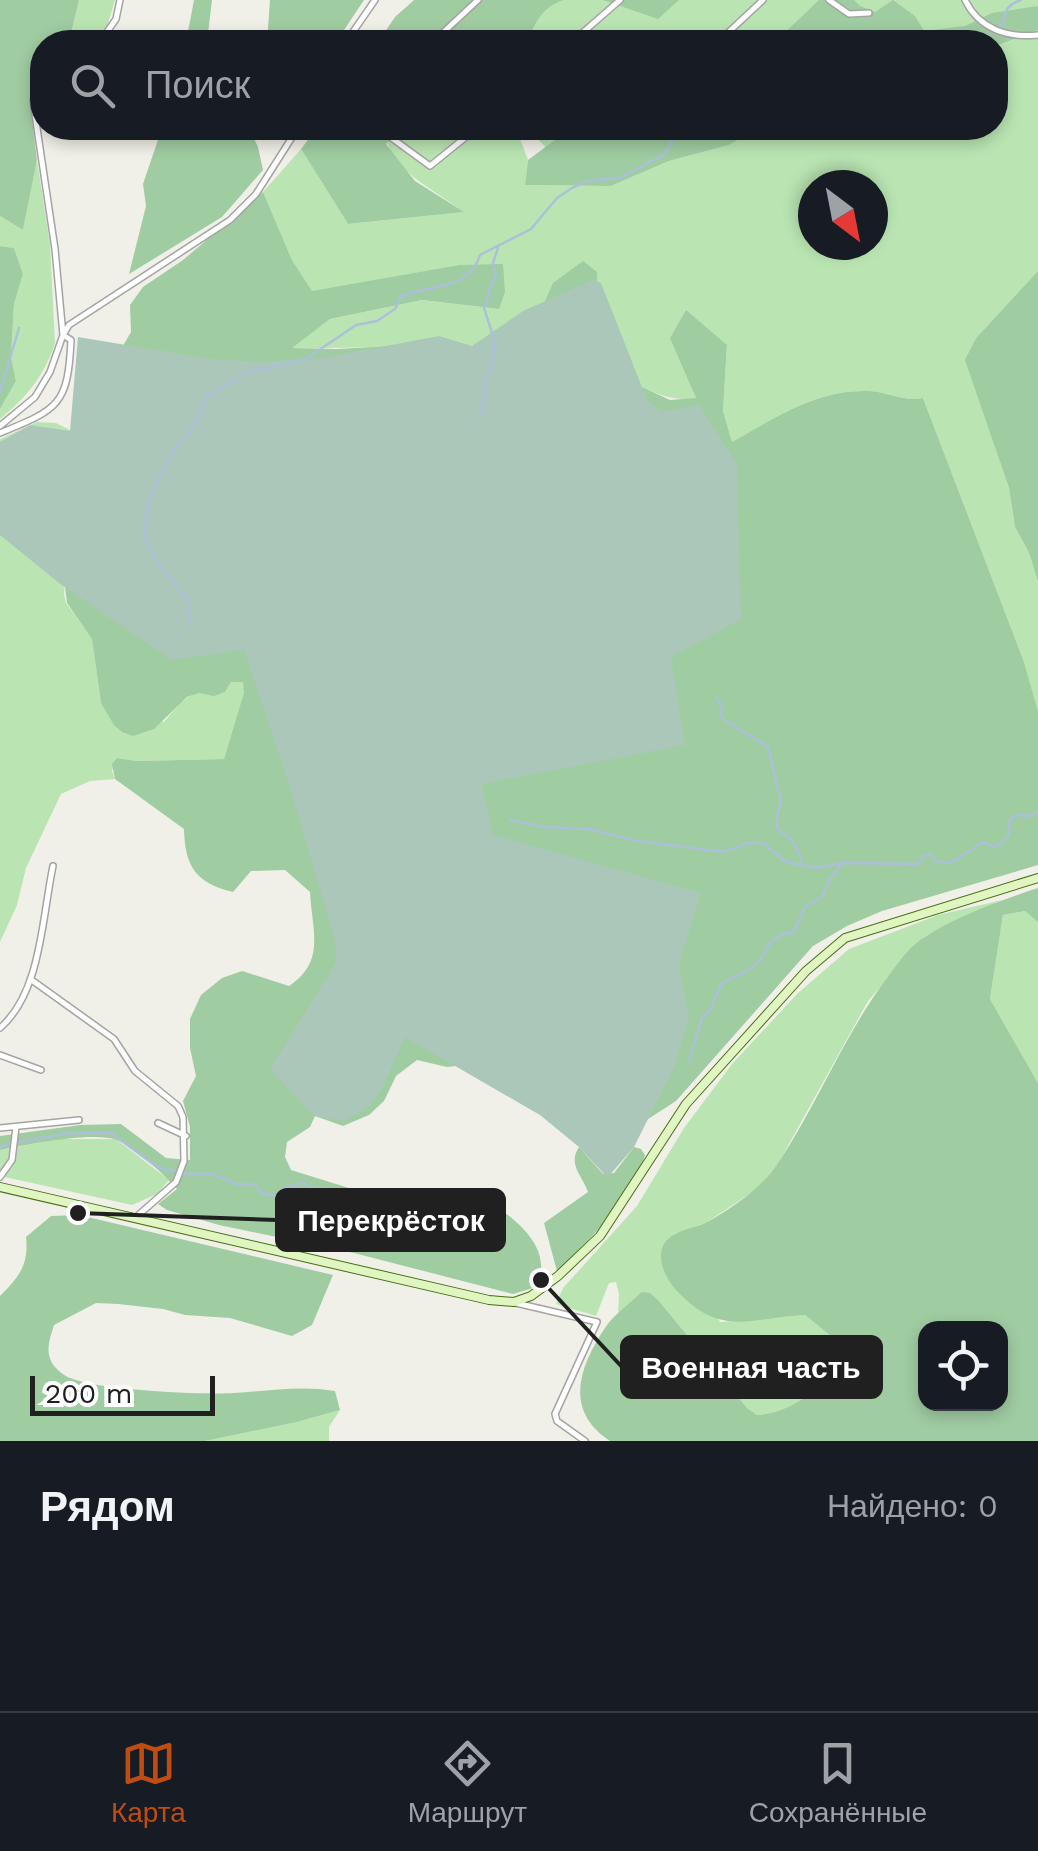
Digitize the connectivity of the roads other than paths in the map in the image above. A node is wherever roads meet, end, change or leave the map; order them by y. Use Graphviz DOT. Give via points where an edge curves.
graph roads {
  1 [pos="120,0"];
  2 [pos="375,0"];
  3 [pos="478,0"];
  4 [pos="620,0"];
  5 [pos="763,0"];
  6 [pos="830,0"];
  7 [pos="965,0"];
  8 [pos="869,13"];
  9 [pos="108,30"];
  10 [pos="354,30"];
  11 [pos="446,30"];
  12 [pos="586,30"];
  13 [pos="731,30"];
  14 [pos="994,30"];
  15 [pos="1008,34"];
  16 [pos="1038,35"];
  17 [pos="41,140"];
  18 [pos="290,140"];
  19 [pos="394,140"];
  20 [pos="462,140"];
  21 [pos="63,335"];
  22 [pos="0,430"];
  23 [pos="53,866"];
  24 [pos="1038,878"];
  25 [pos="32,981"];
  26 [pos="0,1028"];
  27 [pos="0,1055"];
  28 [pos="41,1070"];
  29 [pos="79,1120"];
  30 [pos="158,1123"];
  31 [pos="16,1127"];
  32 [pos="0,1128"];
  33 [pos="186,1136"];
  34 [pos="0,1177"];
  35 [pos="0,1188"];
  36 [pos="134,1219"];
  37 [pos="514,1302"];
  38 [pos="586,1441"];
  1 -- 9 [label="street"];
  2 -- 10 [label="street"];
  3 -- 11 [label="street"];
  4 -- 12 [label="street"];
  5 -- 13 [label="street"];
  6 -- 8 [label="street" via="849,14"];
  7 -- 14 [label="street"];
  15 -- 16 [label="street"];
  17 -- 21 [label="street"];
  18 -- 21 [label="street" via="256,194 230,220 92,307"];
  19 -- 20 [label="street" via="430,166"];
  21 -- 22 [label="street" via="35,397"];
  21 -- 22 [label="street" via="71,340 62,398 50,410"];
  23 -- 25 [label="street"];
  24 -- 37 [label="street" via="845,938 806,971 686,1104 600,1236 546,1287"];
  25 -- 26 [label="street"];
  25 -- 33 [label="street" via="114,1039 135,1070 178,1106"];
  27 -- 28 [label="street"];
  29 -- 31 [label="street"];
  30 -- 33 [label="street"];
  31 -- 32 [label="street"];
  31 -- 34 [label="street" via="12,1160"];
  33 -- 36 [label="street" via="178,1176"];
  35 -- 36 [label="street"];
  36 -- 37 [label="street"];
  37 -- 38 [label="street" via="597,1322 555,1414"];
}
